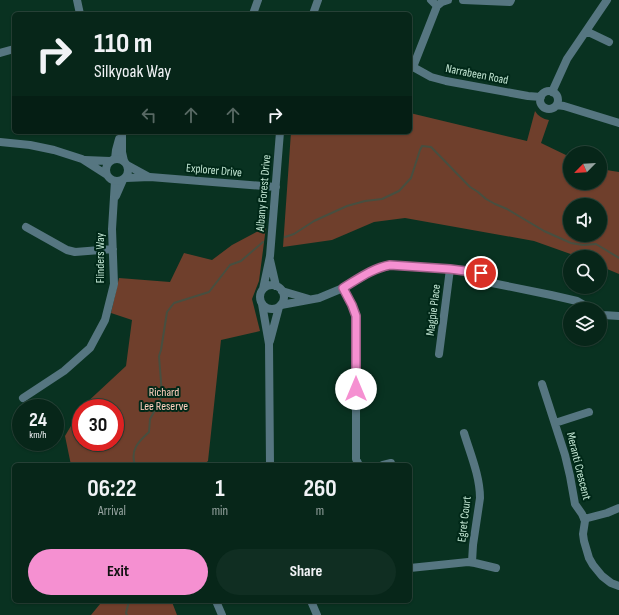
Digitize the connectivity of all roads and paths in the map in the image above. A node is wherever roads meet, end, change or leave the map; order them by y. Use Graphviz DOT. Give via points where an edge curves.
graph roads {
  1 [pos="77,0"];
  2 [pos="258,0"];
  3 [pos="318,0"];
  4 [pos="431,0"];
  5 [pos="448,0"];
  6 [pos="463,0"];
  7 [pos="511,0"];
  8 [pos="607,0"];
  9 [pos="437,6"];
  10 [pos="80,12"];
  11 [pos="254,12"];
  12 [pos="314,12"];
  13 [pos="586,31"];
  14 [pos="609,42"];
  15 [pos="12,50"];
  16 [pos="0,54"];
  17 [pos="412,67"];
  18 [pos="552,92"];
  19 [pos="541,97"];
  20 [pos="557,105"];
  21 [pos="619,123"];
  22 [pos="121,134"];
  23 [pos="280,134"];
  24 [pos="0,142"];
  25 [pos="82,160"];
  26 [pos="119,161"];
  27 [pos="107,175"];
  28 [pos="150,177"];
  29 [pos="121,179"];
  30 [pos="276,187"];
  31 [pos="26,227"];
  32 [pos="113,250"];
  33 [pos="270,256"];
  34 [pos="450,269"];
  35 [pos="279,288"];
  36 [pos="343,288"];
  37 [pos="263,289"];
  38 [pos="310,299"];
  39 [pos="579,302"];
  40 [pos="262,304"];
  41 [pos="280,306"];
  42 [pos="607,315"];
  43 [pos="619,316"];
  44 [pos="270,344"];
  45 [pos="439,354"];
  46 [pos="542,384"];
  47 [pos="23,398"];
  48 [pos="589,412"];
  49 [pos="555,423"];
  50 [pos="464,433"];
  51 [pos="270,463"];
  52 [pos="358,463"];
  53 [pos="619,508"];
  54 [pos="584,519"];
  55 [pos="472,562"];
  56 [pos="412,568"];
  57 [pos="496,568"];
  58 [pos="619,586"];
  59 [pos="217,603"];
  60 [pos="312,603"];
  61 [pos="222,615"];
  62 [pos="317,615"];
  1 -- 10 [label="street"];
  2 -- 11 [label="street"];
  3 -- 12 [label="street"];
  4 -- 9 [label="street"];
  5 -- 9 [label="street"];
  6 -- 7 [label="street"];
  8 -- 13 [label="street"];
  9 -- 17 [label="street"];
  13 -- 14 [label="street"];
  13 -- 18 [label="street" via="566,59"];
  15 -- 16 [label="street"];
  17 -- 19 [label="street, Narrabeen Road" via="446,81"];
  18 -- 19 [label="street" via="547,92"];
  18 -- 20 [label="street" via="558,98"];
  19 -- 20 [label="street" via="546,108"];
  20 -- 21 [label="street"];
  22 -- 26 [label="street" via="116,150"];
  23 -- 30 [label="street, Albany Forest Drive"];
  24 -- 25 [label="street, Explorer Drive" via="42,147"];
  25 -- 26 [label="street, Explorer Drive"];
  25 -- 27 [label="street, Explorer Drive"];
  26 -- 27 [label="street" via="106,168"];
  26 -- 28 [label="street, Explorer Drive"];
  26 -- 29 [label="street, Flinders Way" via="128,171"];
  27 -- 29 [label="street, Explorer Drive" via="109,178"];
  28 -- 29 [label="street, Explorer Drive"];
  28 -- 30 [label="street, Explorer Drive"];
  29 -- 32 [label="street, Flinders Way" via="114,200"];
  30 -- 33 [label="street, Albany Forest Drive"];
  31 -- 32 [label="street" via="67,250"];
  32 -- 47 [label="street, Flinders Way" via="114,284 105,320 90,348 64,371"];
  33 -- 35 [label="street, Albany Forest Drive"];
  33 -- 37 [label="street, Albany Forest Drive"];
  34 -- 36 [label="street" via="395,265 383,267"];
  34 -- 39 [label="street" via="481,273 492,283"];
  34 -- 45 [label="street, Magpie Place"];
  35 -- 37 [label="street" via="270,285"];
  35 -- 38 [label="street"];
  35 -- 41 [label="street" via="284,297"];
  36 -- 38 [label="street"];
  36 -- 52 [label="street" via="356,316 356,458"];
  37 -- 40 [label="street" via="260,297"];
  38 -- 41 [label="street"];
  40 -- 41 [label="street" via="271,309"];
  40 -- 44 [label="street"];
  41 -- 44 [label="street"];
  42 -- 43 [label="street"];
  44 -- 51 [label="street"];
  46 -- 49 [label="street, Meranti Crescent"];
  48 -- 49 [label="street"];
  49 -- 54 [label="street, Meranti Crescent" via="575,504"];
  50 -- 55 [label="street, Egret Court" via="480,490"];
  53 -- 54 [label="street"];
  54 -- 58 [label="street, Meranti Crescent" via="584,541 591,561 602,576"];
  55 -- 56 [label="street"];
  55 -- 57 [label="street"];
  59 -- 61 [label="street"];
  60 -- 62 [label="street"];
}
